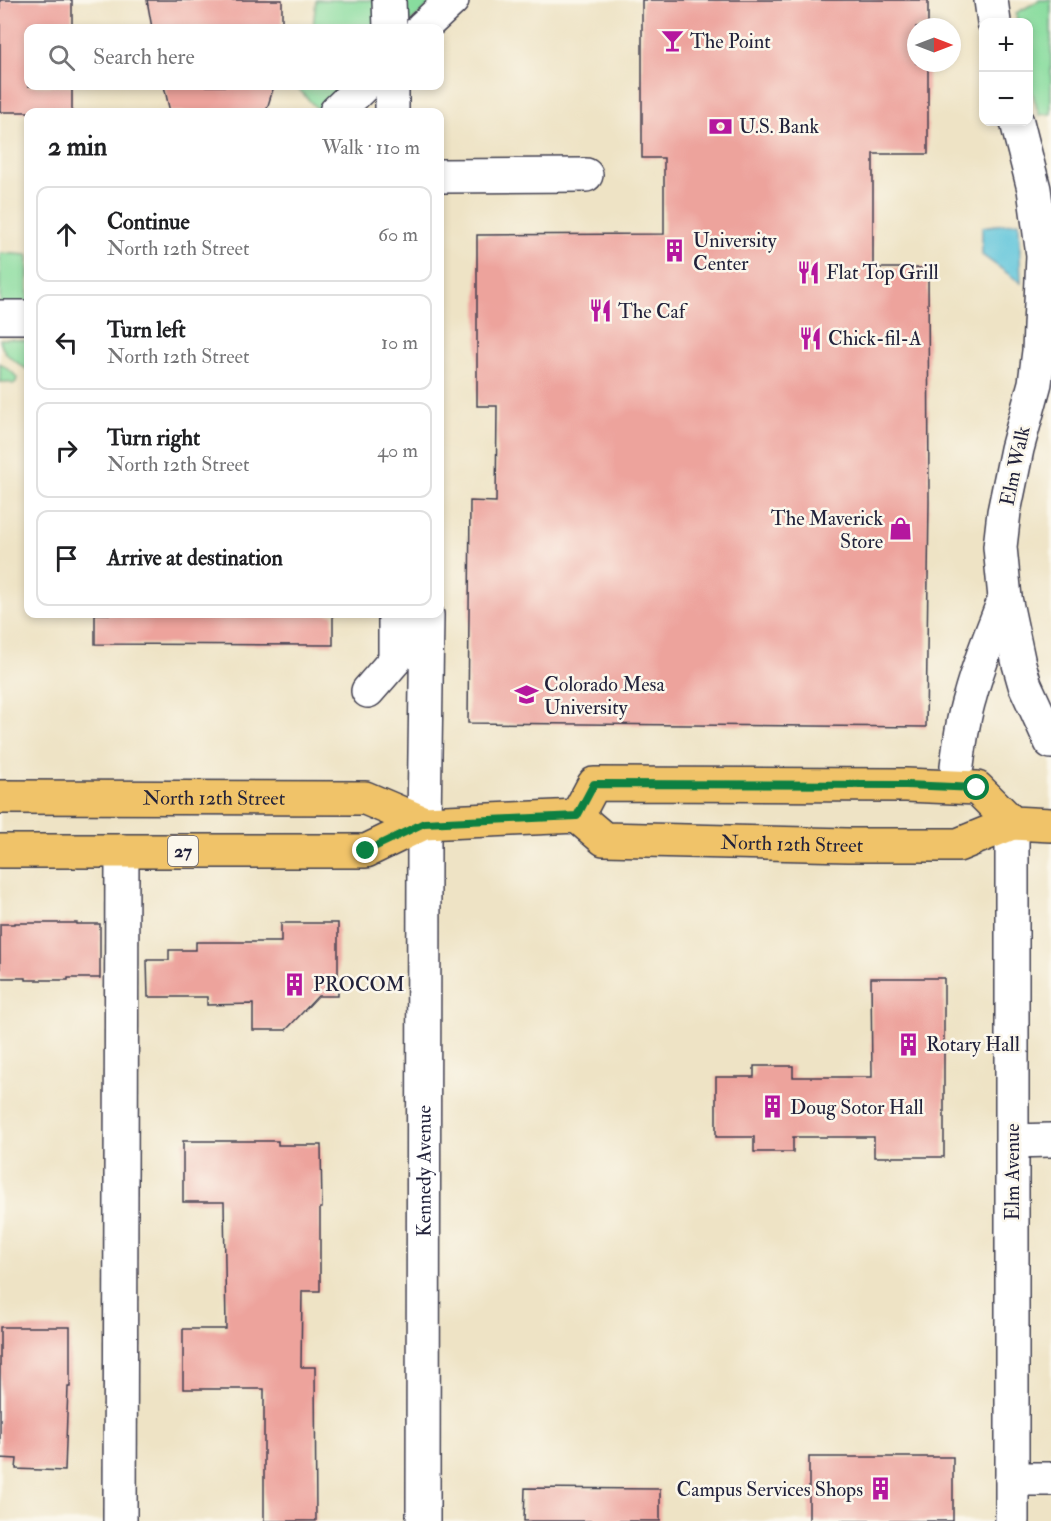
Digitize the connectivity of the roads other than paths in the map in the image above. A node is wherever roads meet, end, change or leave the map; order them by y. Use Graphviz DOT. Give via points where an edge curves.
graph roads {
  1 [pos="389,0"];
  2 [pos="452,0"];
  3 [pos="991,0"];
  4 [pos="993,18"];
  5 [pos="390,24"];
  6 [pos="426,24"];
  7 [pos="359,90"];
  8 [pos="392,90"];
  9 [pos="340,108"];
  10 [pos="392,108"];
  11 [pos="1018,126"];
  12 [pos="586,175"];
  13 [pos="444,176"];
  14 [pos="24,316"];
  15 [pos="0,317"];
  16 [pos="1005,598"];
  17 [pos="410,618"];
  18 [pos="411,618"];
  19 [pos="368,692"];
  20 [pos="1051,742"];
  21 [pos="957,765"];
  22 [pos="0,797"];
  23 [pos="577,816"];
  24 [pos="424,823"];
  25 [pos="1012,823"];
  26 [pos="1051,825"];
  27 [pos="0,850"];
  28 [pos="122,850"];
  29 [pos="1051,1140"];
  30 [pos="1012,1141"];
  31 [pos="1012,1479"];
  32 [pos="1051,1479"];
  33 [pos="120,1521"];
  34 [pos="423,1521"];
  35 [pos="1012,1521"];
  1 -- 5 [label="street"];
  2 -- 6 [label="street"];
  3 -- 4 [label="street"];
  7 -- 9 [label="street"];
  8 -- 10 [label="street"];
  11 -- 16 [label="street, Elm Walk" via="1034,189 1043,255 1035,383 1017,449 1000,547"];
  12 -- 13 [label="street"];
  14 -- 15 [label="street"];
  16 -- 20 [label="street, Elm Walk" via="1025,685"];
  16 -- 21 [label="street, Elm Walk" via="969,697"];
  17 -- 19 [label="street" via="395,660"];
  18 -- 24 [label="street, Kennedy Avenue"];
  22 -- 24 [label="main road, North 12th Street / 27" via="365,798"];
  23 -- 24 [label="main road, North 12th Street / 27"];
  23 -- 25 [label="main road, North 12th Street" via="604,838 848,845 958,845"];
  23 -- 25 [label="main road" via="594,784 906,785 977,788"];
  24 -- 28 [label="main road, North 12th Street / 27" via="366,851"];
  24 -- 34 [label="street, Kennedy Avenue"];
  25 -- 26 [label="main road, North 12th Street"];
  25 -- 30 [label="street, Elm Avenue"];
  27 -- 28 [label="main road, North 12th Street / 27"];
  28 -- 33 [label="street"];
  29 -- 30 [label="street"];
  30 -- 31 [label="street, Elm Avenue"];
  31 -- 32 [label="street"];
  31 -- 35 [label="street, Elm Avenue"];
}
